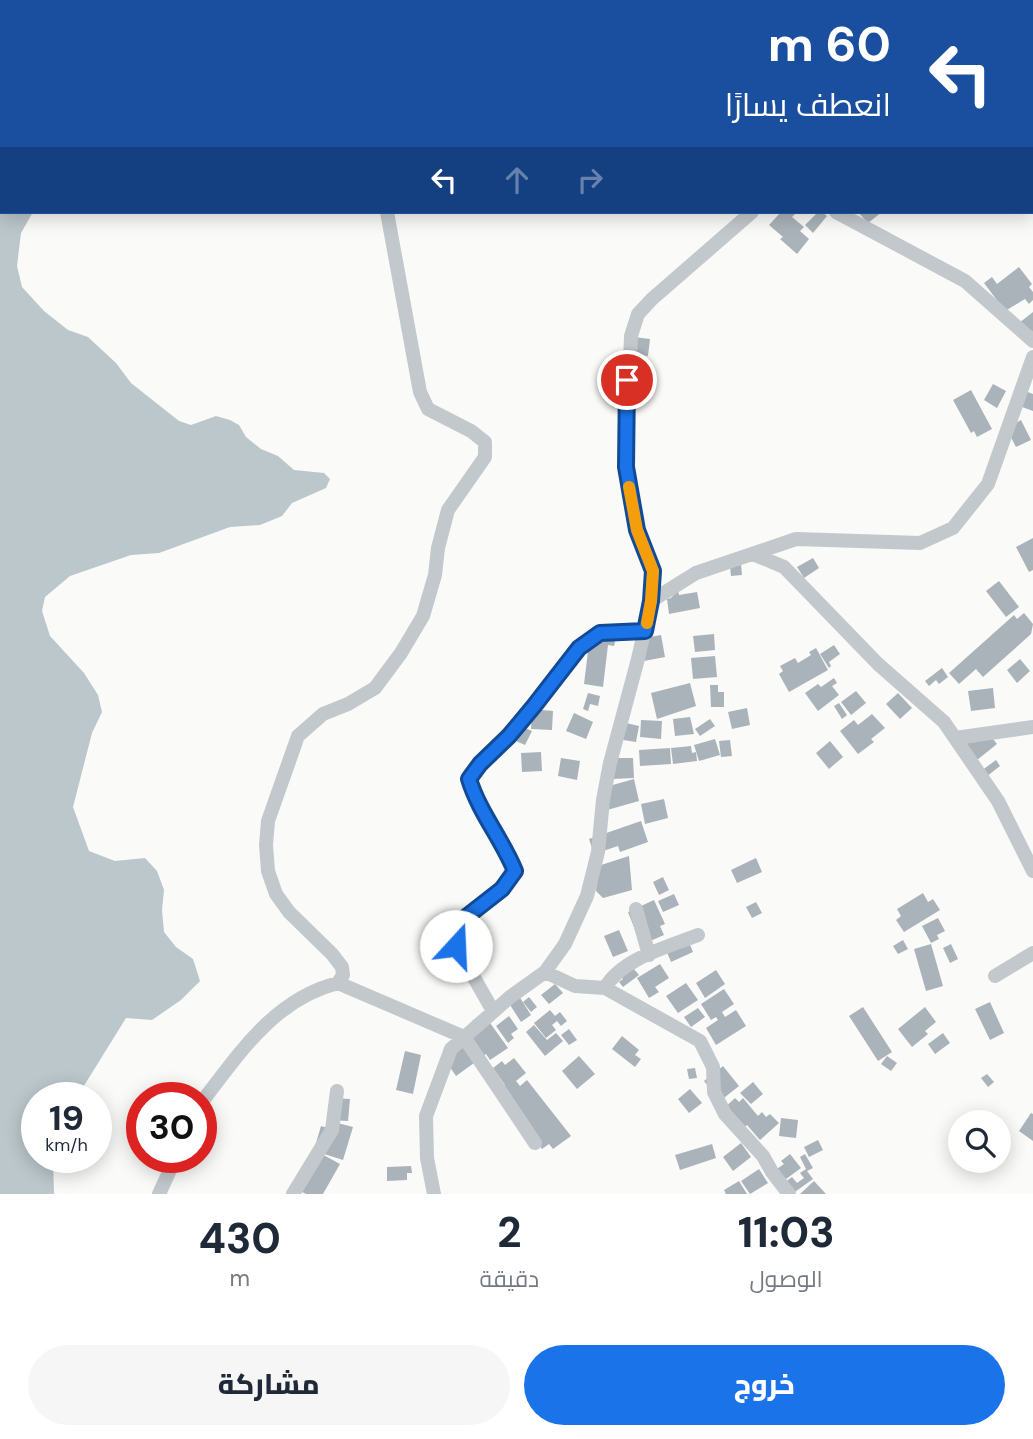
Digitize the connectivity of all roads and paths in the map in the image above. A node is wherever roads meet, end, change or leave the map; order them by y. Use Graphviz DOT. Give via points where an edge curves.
graph roads {
  1 [pos="387,214"];
  2 [pos="750,214"];
  3 [pos="840,214"];
  4 [pos="1033,341"];
  5 [pos="1033,357"];
  6 [pos="753,554"];
  7 [pos="651,601"];
  8 [pos="645,631"];
  9 [pos="1033,727"];
  10 [pos="955,738"];
  11 [pos="1033,871"];
  12 [pos="636,909"];
  13 [pos="698,935"];
  14 [pos="1033,953"];
  15 [pos="649,956"];
  16 [pos="545,972"];
  17 [pos="995,976"];
  18 [pos="338,983"];
  19 [pos="605,988"];
  20 [pos="493,1011"];
  21 [pos="464,1037"];
  22 [pos="217,1082"];
  23 [pos="337,1091"];
  24 [pos="536,1143"];
  25 [pos="169,1173"];
  26 [pos="159,1194"];
  27 [pos="293,1194"];
  28 [pos="433,1194"];
  29 [pos="789,1194"];
  1 -- 18 [label="street" via="420,392 428,409 485,442 485,457 448,510 423,616 401,653 375,688 323,714 298,736 268,821 268,870 276,894 342,967"];
  2 -- 7 [label="street" via="652,299 638,314 631,336 626,467 637,530 653,571"];
  3 -- 4 [label="street" via="965,281"];
  5 -- 6 [label="street" via="988,484 953,528 920,543 796,539"];
  6 -- 7 [label="street" via="696,573"];
  6 -- 10 [label="street" via="784,567 878,664 944,722"];
  7 -- 8 [label="street"];
  8 -- 16 [label="street" via="610,763 587,897 565,944"];
  8 -- 20 [label="street" via="600,633 579,648 469,779 515,871 502,889 455,929 456,946"];
  9 -- 10 [label="street"];
  10 -- 11 [label="street" via="998,801"];
  12 -- 15 [label="street"];
  13 -- 15 [label="street"];
  14 -- 17 [label="street"];
  15 -- 19 [label="street" via="624,968"];
  16 -- 19 [label="street" via="575,986"];
  16 -- 20 [label="street"];
  18 -- 21 [label="street"];
  18 -- 22 [label="street" via="316,988 284,1009 253,1036"];
  19 -- 29 [label="street" via="700,1041 713,1067 714,1092 725,1114"];
  20 -- 21 [label="street"];
  21 -- 24 [label="street"];
  21 -- 28 [label="street" via="451,1049 426,1116"];
  23 -- 27 [label="street" via="332,1130"];
  25 -- 26 [label="street"];
}
